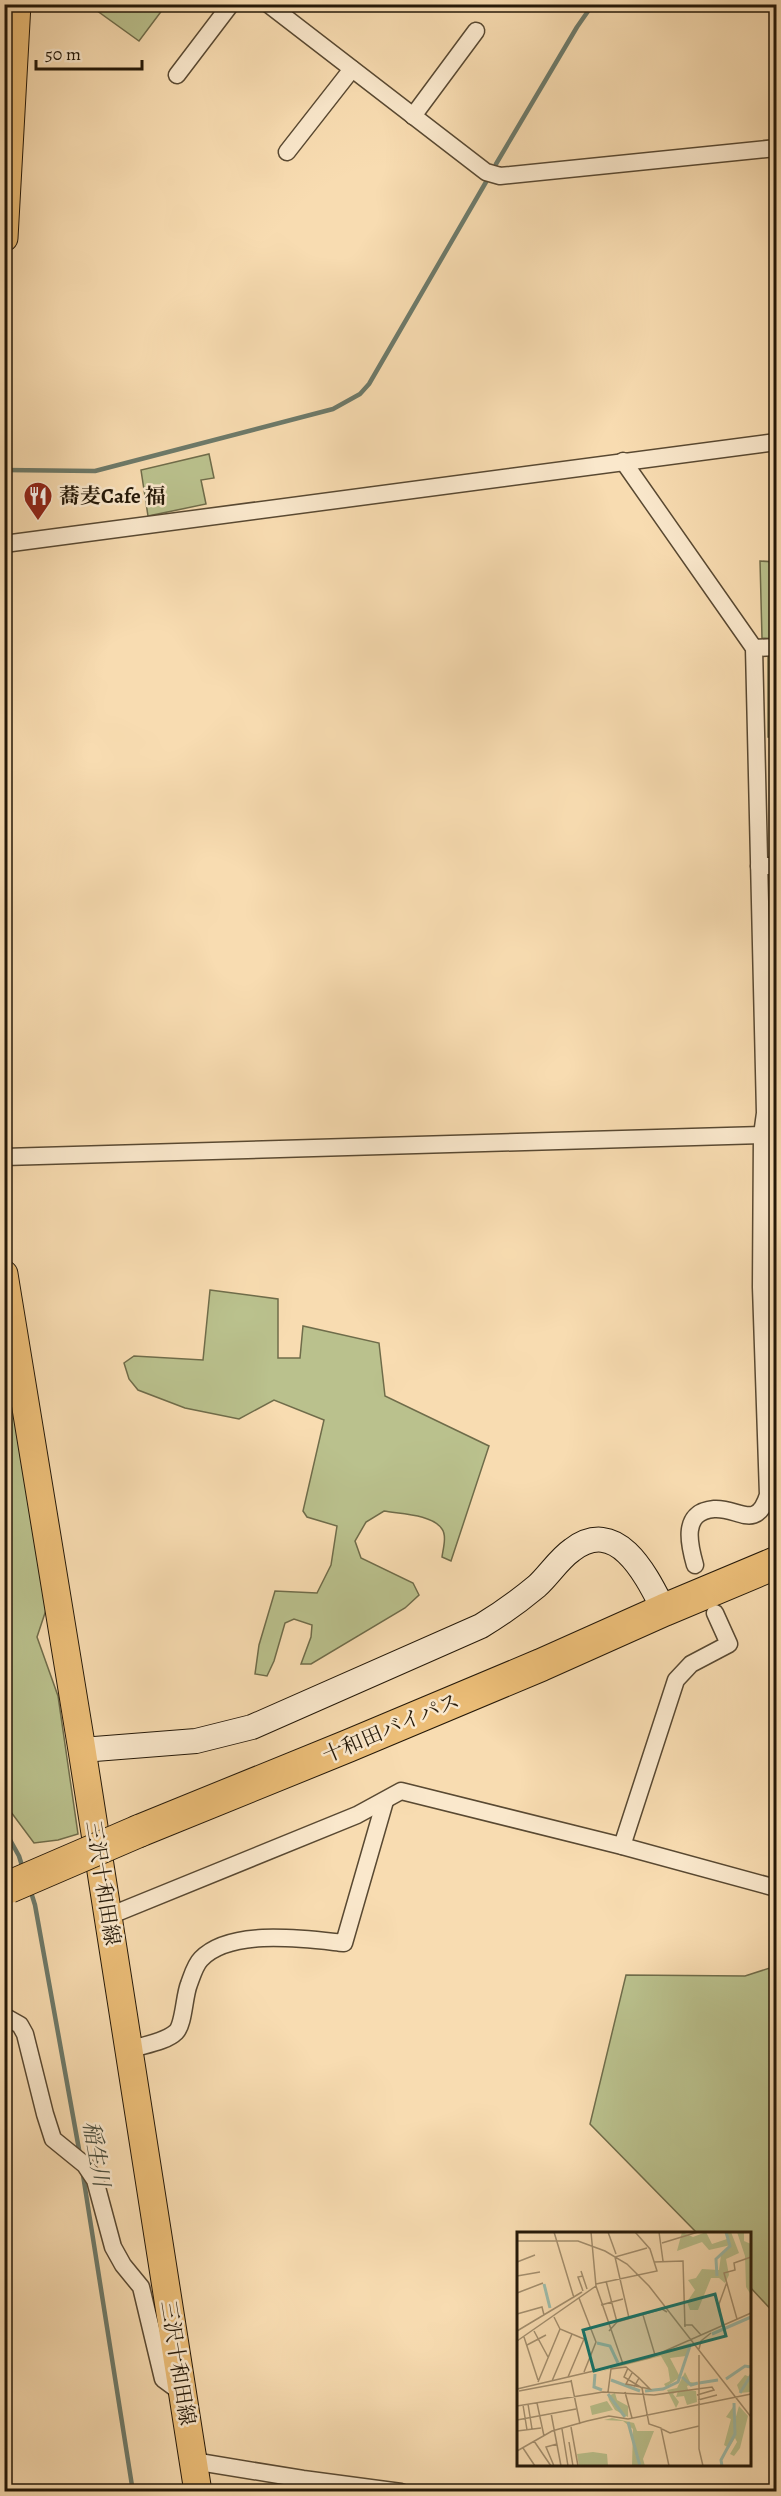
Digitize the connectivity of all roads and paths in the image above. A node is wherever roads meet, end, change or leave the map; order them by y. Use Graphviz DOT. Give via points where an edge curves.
graph roads {
  1 [pos="17,4"];
  2 [pos="231,4"];
  3 [pos="268,4"];
  4 [pos="476,31"];
  5 [pos="352,69"];
  6 [pos="177,75"];
  7 [pos="413,116"];
  8 [pos="777,148"];
  9 [pos="287,152"];
  10 [pos="4,238"];
  11 [pos="777,442"];
  12 [pos="623,461"];
  13 [pos="4,544"];
  14 [pos="777,647"];
  15 [pos="754,648"];
  16 [pos="759,866"];
  17 [pos="777,866"];
  18 [pos="762,1135"];
  19 [pos="4,1157"];
  20 [pos="4,1274"];
  21 [pos="777,1563"];
  22 [pos="695,1565"];
  23 [pos="664,1610"];
  24 [pos="715,1613"];
  25 [pos="82,1750"];
  26 [pos="385,1801"];
  27 [pos="622,1846"];
  28 [pos="7,1888"];
  29 [pos="777,1888"];
  30 [pos="109,1916"];
  31 [pos="4,2016"];
  32 [pos="129,2050"];
  33 [pos="182,2393"];
  34 [pos="194,2461"];
  35 [pos="198,2492"];
  36 [pos="400,2492"];
  1 -- 10 [label="main road"];
  2 -- 6 [label="street"];
  3 -- 5 [label="street"];
  4 -- 7 [label="street"];
  5 -- 7 [label="street"];
  5 -- 9 [label="street"];
  7 -- 8 [label="street" via="486,172 500,176"];
  11 -- 12 [label="street"];
  12 -- 13 [label="street"];
  12 -- 15 [label="street"];
  14 -- 15 [label="street"];
  15 -- 16 [label="street"];
  16 -- 17 [label="street"];
  16 -- 18 [label="street" via="765,1113"];
  18 -- 19 [label="street"];
  18 -- 22 [label="street" via="761,1287 768,1495 764,1508 754,1514 716,1509 694,1520 688,1531"];
  20 -- 25 [label="main road, 三沢十和田線"];
  21 -- 23 [label="highway, 十和田バイパス"];
  23 -- 25 [label="street" via="626,1550 613,1542 585,1542 511,1607 481,1626 252,1727 196,1741"];
  23 -- 28 [label="highway, 十和田バイパス, bridge"];
  24 -- 27 [label="street" via="729,1644 691,1664 676,1680"];
  25 -- 30 [label="main road, 三沢十和田線"];
  26 -- 27 [label="street" via="401,1791"];
  26 -- 30 [label="street"];
  26 -- 32 [label="street" via="344,1943 255,1939 209,1953 199,1960 186,1992 179,2029 171,2036"];
  27 -- 29 [label="street"];
  30 -- 32 [label="main road, 三沢十和田線"];
  31 -- 33 [label="street" via="20,2025 26,2034 53,2139 80,2161 95,2180 113,2247 141,2286 163,2379"];
  32 -- 33 [label="main road, 三沢十和田線"];
  33 -- 34 [label="main road, 三沢十和田線"];
  34 -- 35 [label="main road, 三沢十和田線"];
  34 -- 36 [label="street"];
}
